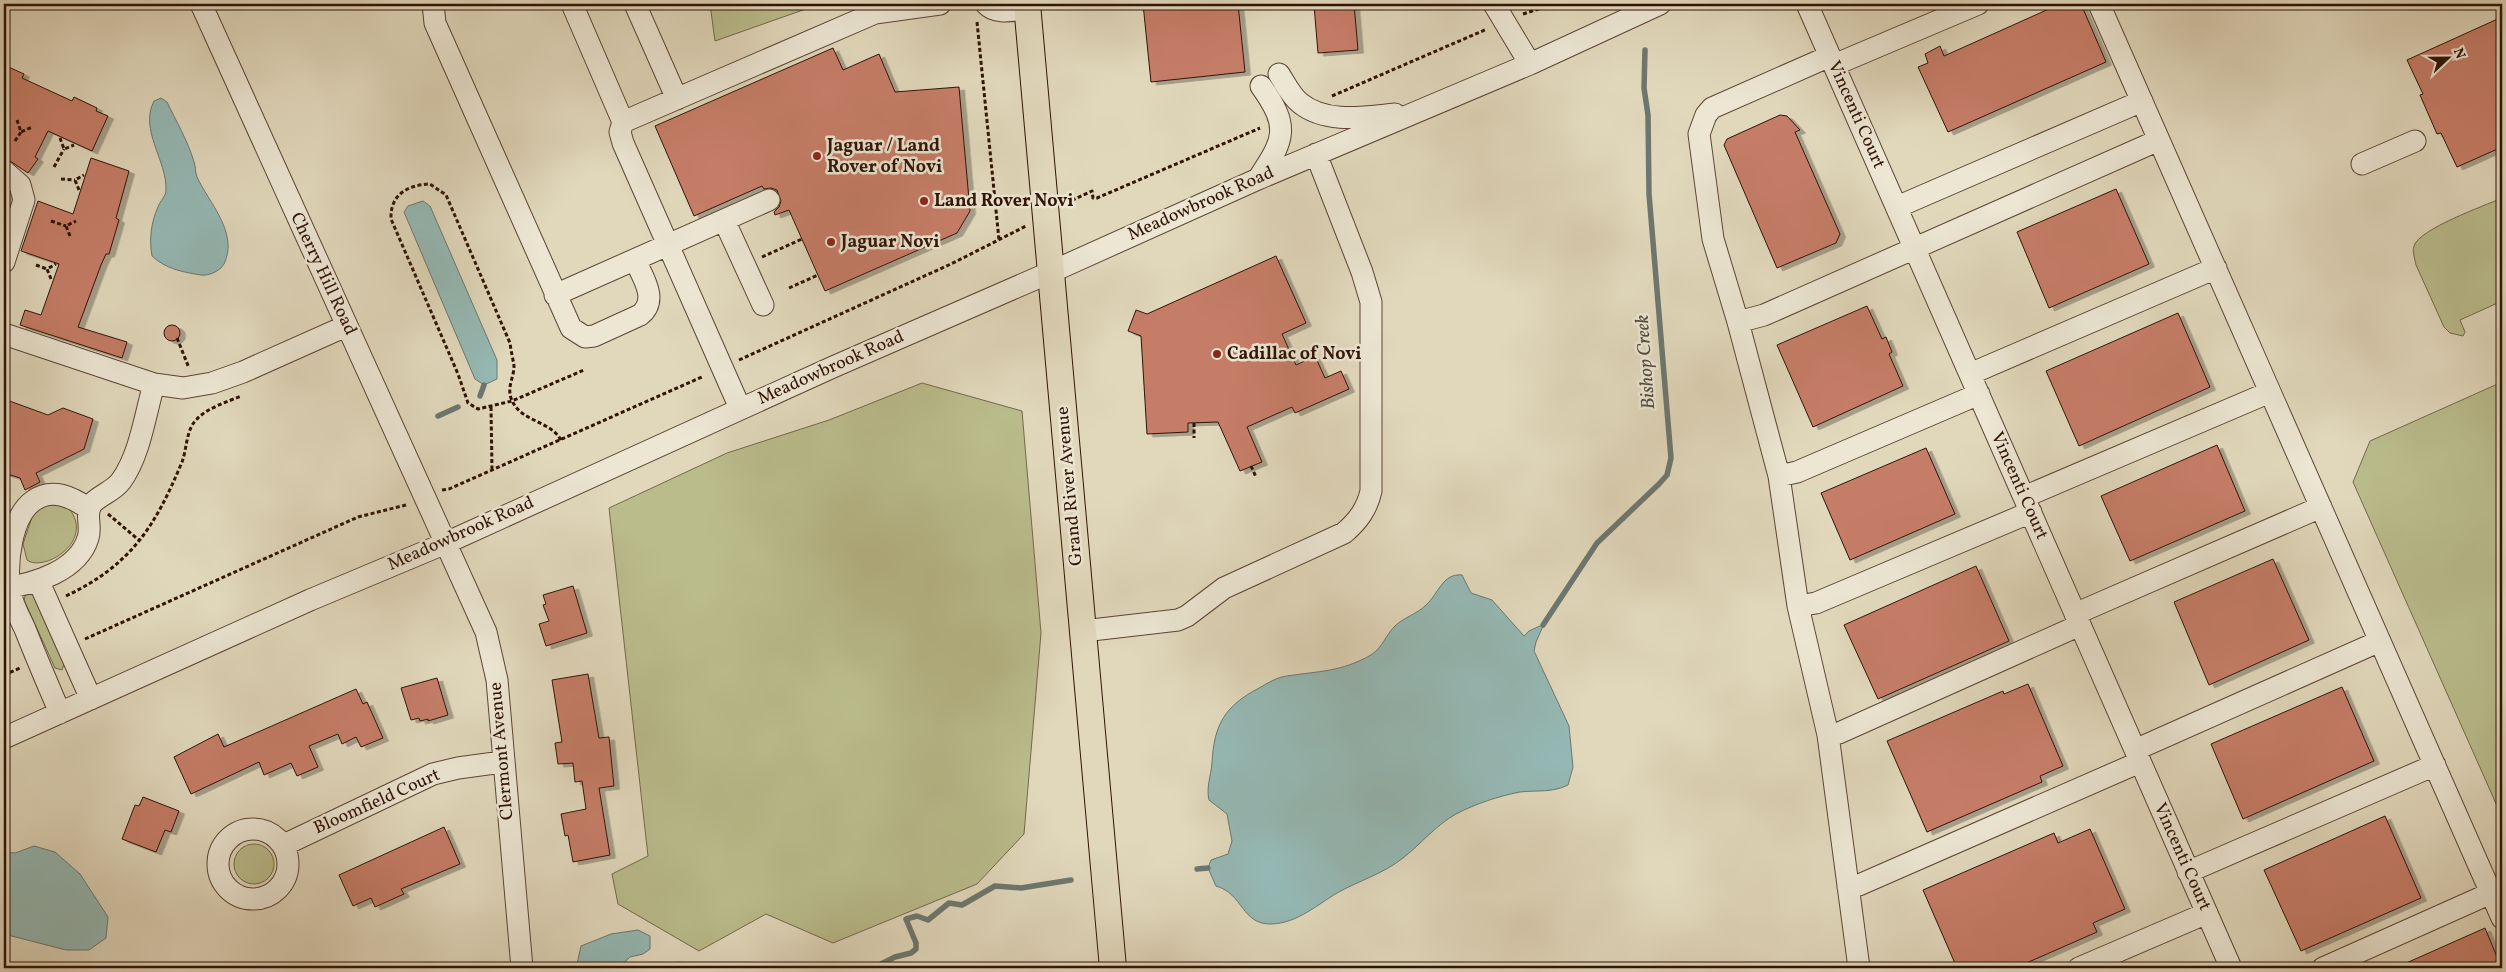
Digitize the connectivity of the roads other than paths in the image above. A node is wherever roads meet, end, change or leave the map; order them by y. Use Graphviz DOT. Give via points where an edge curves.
graph roads {
  1 [pos="201,4"];
  2 [pos="433,4"];
  3 [pos="572,4"];
  4 [pos="635,4"];
  5 [pos="940,4"];
  6 [pos="1494,4"];
  7 [pos="1660,4"];
  8 [pos="1807,4"];
  9 [pos="1978,4"];
  10 [pos="2099,4"];
  11 [pos="1027,6"];
  12 [pos="981,12"];
  13 [pos="1832,61"];
  14 [pos="1530,64"];
  15 [pos="1279,74"];
  16 [pos="1261,86"];
  17 [pos="677,99"];
  18 [pos="2142,101"];
  19 [pos="1417,111"];
  20 [pos="623,122"];
  21 [pos="2159,140"];
  22 [pos="2415,141"];
  23 [pos="1316,154"];
  24 [pos="2362,164"];
  25 [pos="4,172"];
  26 [pos="1258,178"];
  27 [pos="769,200"];
  28 [pos="1897,207"];
  29 [pos="724,220"];
  30 [pos="8,232"];
  31 [pos="668,245"];
  32 [pos="1914,248"];
  33 [pos="635,260"];
  34 [pos="4,262"];
  35 [pos="2216,268"];
  36 [pos="1051,272"];
  37 [pos="555,295"];
  38 [pos="762,305"];
  39 [pos="1738,322"];
  40 [pos="346,326"];
  41 [pos="4,334"];
  42 [pos="1970,374"];
  43 [pos="154,384"];
  44 [pos="2270,392"];
  45 [pos="1979,394"];
  46 [pos="740,408"];
  47 [pos="1779,476"];
  48 [pos="2027,505"];
  49 [pos="2321,507"];
  50 [pos="96,510"];
  51 [pos="446,543"];
  52 [pos="38,580"];
  53 [pos="6,588"];
  54 [pos="1798,606"];
  55 [pos="2077,619"];
  56 [pos="1083,631"];
  57 [pos="2380,641"];
  58 [pos="91,699"];
  59 [pos="60,713"];
  60 [pos="1828,736"];
  61 [pos="4,738"];
  62 [pos="2138,756"];
  63 [pos="502,762"];
  64 [pos="2435,764"];
  65 [pos="284,845"];
  66 [pos="2188,872"];
  67 [pos="1848,887"];
  68 [pos="2491,893"];
  69 [pos="2207,913"];
  70 [pos="2502,918"];
  71 [pos="522,968"];
  72 [pos="1113,968"];
  73 [pos="1859,968"];
  74 [pos="2079,968"];
  75 [pos="2231,968"];
  76 [pos="2323,968"];
  1 -- 40 [label="street, Cherry Hill Road"];
  2 -- 37 [label="street" via="435,23"];
  3 -- 20 [label="street"];
  4 -- 17 [label="street"];
  5 -- 17 [label="street" via="875,12"];
  6 -- 14 [label="street"];
  7 -- 14 [label="street, Meadowbrook Road"];
  8 -- 13 [label="street, Vincenti Court"];
  9 -- 13 [label="street"];
  10 -- 18 [label="street"];
  11 -- 12 [label="street"];
  11 -- 36 [label="main road, Grand River Avenue"];
  13 -- 28 [label="street, Vincenti Court"];
  13 -- 39 [label="street" via="1712,108 1702,123 1699,147 1713,239"];
  14 -- 19 [label="street, Meadowbrook Road"];
  15 -- 19 [label="street" via="1299,103 1327,116 1349,118"];
  16 -- 26 [label="street" via="1276,107 1282,134 1273,157"];
  17 -- 20 [label="street"];
  18 -- 21 [label="street"];
  18 -- 28 [label="street"];
  19 -- 23 [label="street, Meadowbrook Road"];
  20 -- 31 [label="street" via="620,132 623,143"];
  21 -- 32 [label="street"];
  21 -- 35 [label="street"];
  22 -- 24 [label="street"];
  23 -- 26 [label="street, Meadowbrook Road"];
  23 -- 56 [label="street" via="1362,272 1373,315 1371,491 1368,503 1344,533 1224,588 1187,616 1167,622"];
  25 -- 30 [label="street" via="15,179 24,200"];
  26 -- 36 [label="street, Meadowbrook Road"];
  27 -- 29 [label="street"];
  28 -- 32 [label="street, Vincenti Court"];
  29 -- 31 [label="street"];
  29 -- 38 [label="street"];
  30 -- 34 [label="street"];
  31 -- 33 [label="street"];
  31 -- 46 [label="street"];
  32 -- 39 [label="street" via="1764,315"];
  32 -- 42 [label="street, Vincenti Court"];
  33 -- 37 [label="street"];
  33 -- 37 [label="street" via="649,293 647,310 594,336 585,337 571,328"];
  35 -- 42 [label="street"];
  35 -- 44 [label="street"];
  36 -- 46 [label="street, Meadowbrook Road"];
  36 -- 56 [label="main road, Grand River Avenue"];
  39 -- 47 [label="street"];
  40 -- 43 [label="street" via="212,383 182,388"];
  40 -- 51 [label="street, Cherry Hill Road"];
  41 -- 43 [label="street"];
  42 -- 45 [label="street, Vincenti Court"];
  43 -- 50 [label="street" via="127,471 114,489 93,502"];
  44 -- 48 [label="street"];
  44 -- 49 [label="street"];
  45 -- 47 [label="street" via="1797,472"];
  45 -- 48 [label="street, Vincenti Court"];
  46 -- 51 [label="street, Meadowbrook Road"];
  47 -- 54 [label="street"];
  48 -- 54 [label="street" via="1816,603"];
  48 -- 55 [label="street, Vincenti Court"];
  49 -- 55 [label="street"];
  49 -- 57 [label="street"];
  50 -- 52 [label="street" via="89,536 79,555 67,566"];
  50 -- 53 [label="street" via="60,494 38,498 29,504 19,520 13,541"];
  51 -- 58 [label="street, Meadowbrook Road" via="310,600"];
  51 -- 63 [label="street, Clermont Avenue" via="486,632 493,656"];
  52 -- 53 [label="street"];
  52 -- 58 [label="street"];
  53 -- 59 [label="street"];
  54 -- 60 [label="street"];
  55 -- 60 [label="street"];
  55 -- 62 [label="street, Vincenti Court"];
  56 -- 72 [label="main road, Grand River Avenue"];
  57 -- 62 [label="street"];
  57 -- 64 [label="street"];
  58 -- 59 [label="street, Meadowbrook Road"];
  59 -- 61 [label="street, Meadowbrook Road"];
  60 -- 67 [label="street"];
  62 -- 66 [label="street, Vincenti Court"];
  62 -- 67 [label="street" via="1859,885"];
  63 -- 65 [label="street, Bloomfield Court" via="433,774"];
  63 -- 71 [label="street, Clermont Avenue"];
  64 -- 66 [label="street"];
  64 -- 68 [label="street"];
  66 -- 69 [label="street, Vincenti Court"];
  67 -- 73 [label="street"];
  68 -- 70 [label="street"];
  68 -- 76 [label="street"];
  69 -- 74 [label="street"];
  69 -- 75 [label="street, Vincenti Court"];
}
